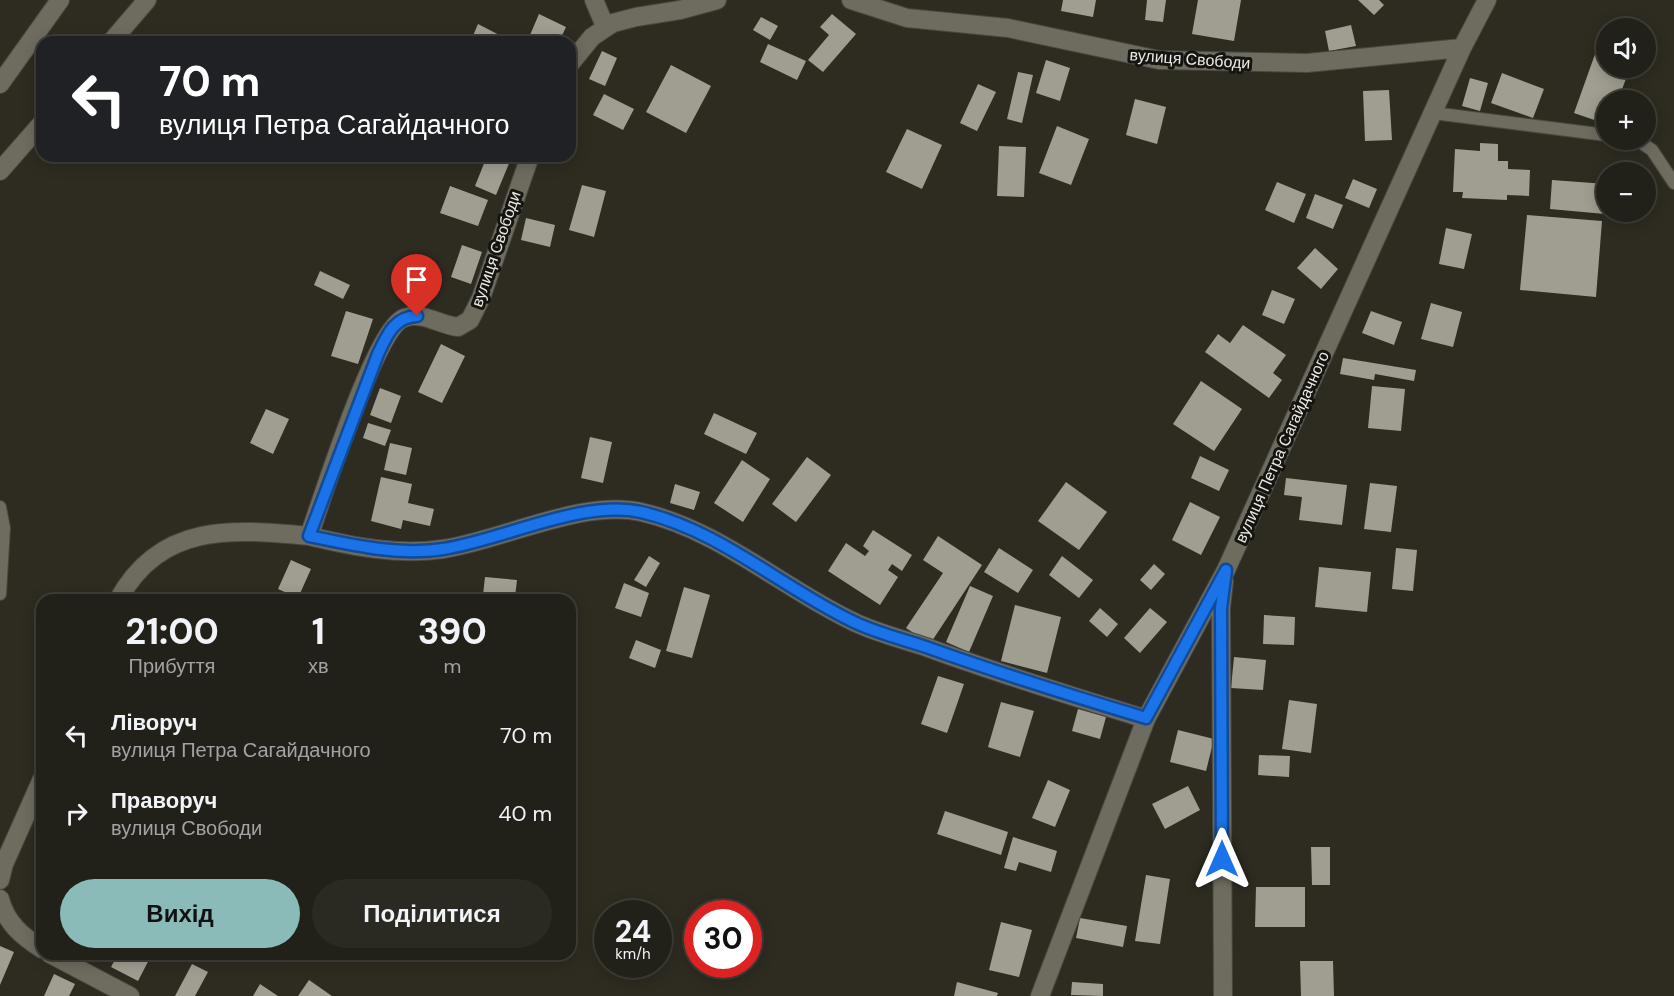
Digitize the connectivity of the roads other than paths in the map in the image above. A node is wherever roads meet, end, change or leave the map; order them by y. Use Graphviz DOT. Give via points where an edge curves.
graph roads {
  1 [pos="60,0"];
  2 [pos="147,0"];
  3 [pos="594,0"];
  4 [pos="717,0"];
  5 [pos="851,0"];
  6 [pos="1487,0"];
  7 [pos="605,26"];
  8 [pos="116,36"];
  9 [pos="1462,48"];
  10 [pos="576,57"];
  11 [pos="0,84"];
  12 [pos="1433,113"];
  13 [pos="36,130"];
  14 [pos="1596,134"];
  15 [pos="1652,150"];
  16 [pos="528,162"];
  17 [pos="0,171"];
  18 [pos="1674,183"];
  19 [pos="0,507"];
  20 [pos="309,536"];
  21 [pos="1226,570"];
  22 [pos="0,594"];
  23 [pos="122,594"];
  24 [pos="1146,718"];
  25 [pos="36,792"];
  26 [pos="0,879"];
  27 [pos="0,899"];
  28 [pos="36,945"];
  29 [pos="61,960"];
  30 [pos="130,996"];
  31 [pos="1040,996"];
  32 [pos="1223,996"];
  1 -- 11 [label="street"];
  2 -- 8 [label="street"];
  3 -- 7 [label="street"];
  4 -- 7 [label="street"];
  5 -- 9 [label="street, вулиця Свободи" via="907,18 1008,28 1159,60 1307,63"];
  6 -- 9 [label="street, вулиця Петра Сагайдачного"];
  7 -- 10 [label="street"];
  9 -- 12 [label="street, вулиця Петра Сагайдачного"];
  12 -- 14 [label="lane"];
  12 -- 21 [label="street, вулиця Петра Сагайдачного"];
  13 -- 17 [label="street"];
  15 -- 18 [label="lane"];
  16 -- 20 [label="street, вулиця Свободи" via="470,320 458,327 409,316 400,320 386,338 353,414"];
  19 -- 22 [label="lane" via="4,528"];
  20 -- 23 [label="street" via="232,531 182,540 149,561"];
  20 -- 24 [label="street" via="422,552 460,546 594,510 643,513 710,538 866,627"];
  21 -- 24 [label="street, вулиця Петра Сагайдачного"];
  21 -- 32 [label="street" via="1221,608"];
  24 -- 31 [label="street, вулиця Петра Сагайдачного"];
  25 -- 26 [label="street"];
  27 -- 28 [label="street" via="11,924"];
  29 -- 30 [label="street"];
}
